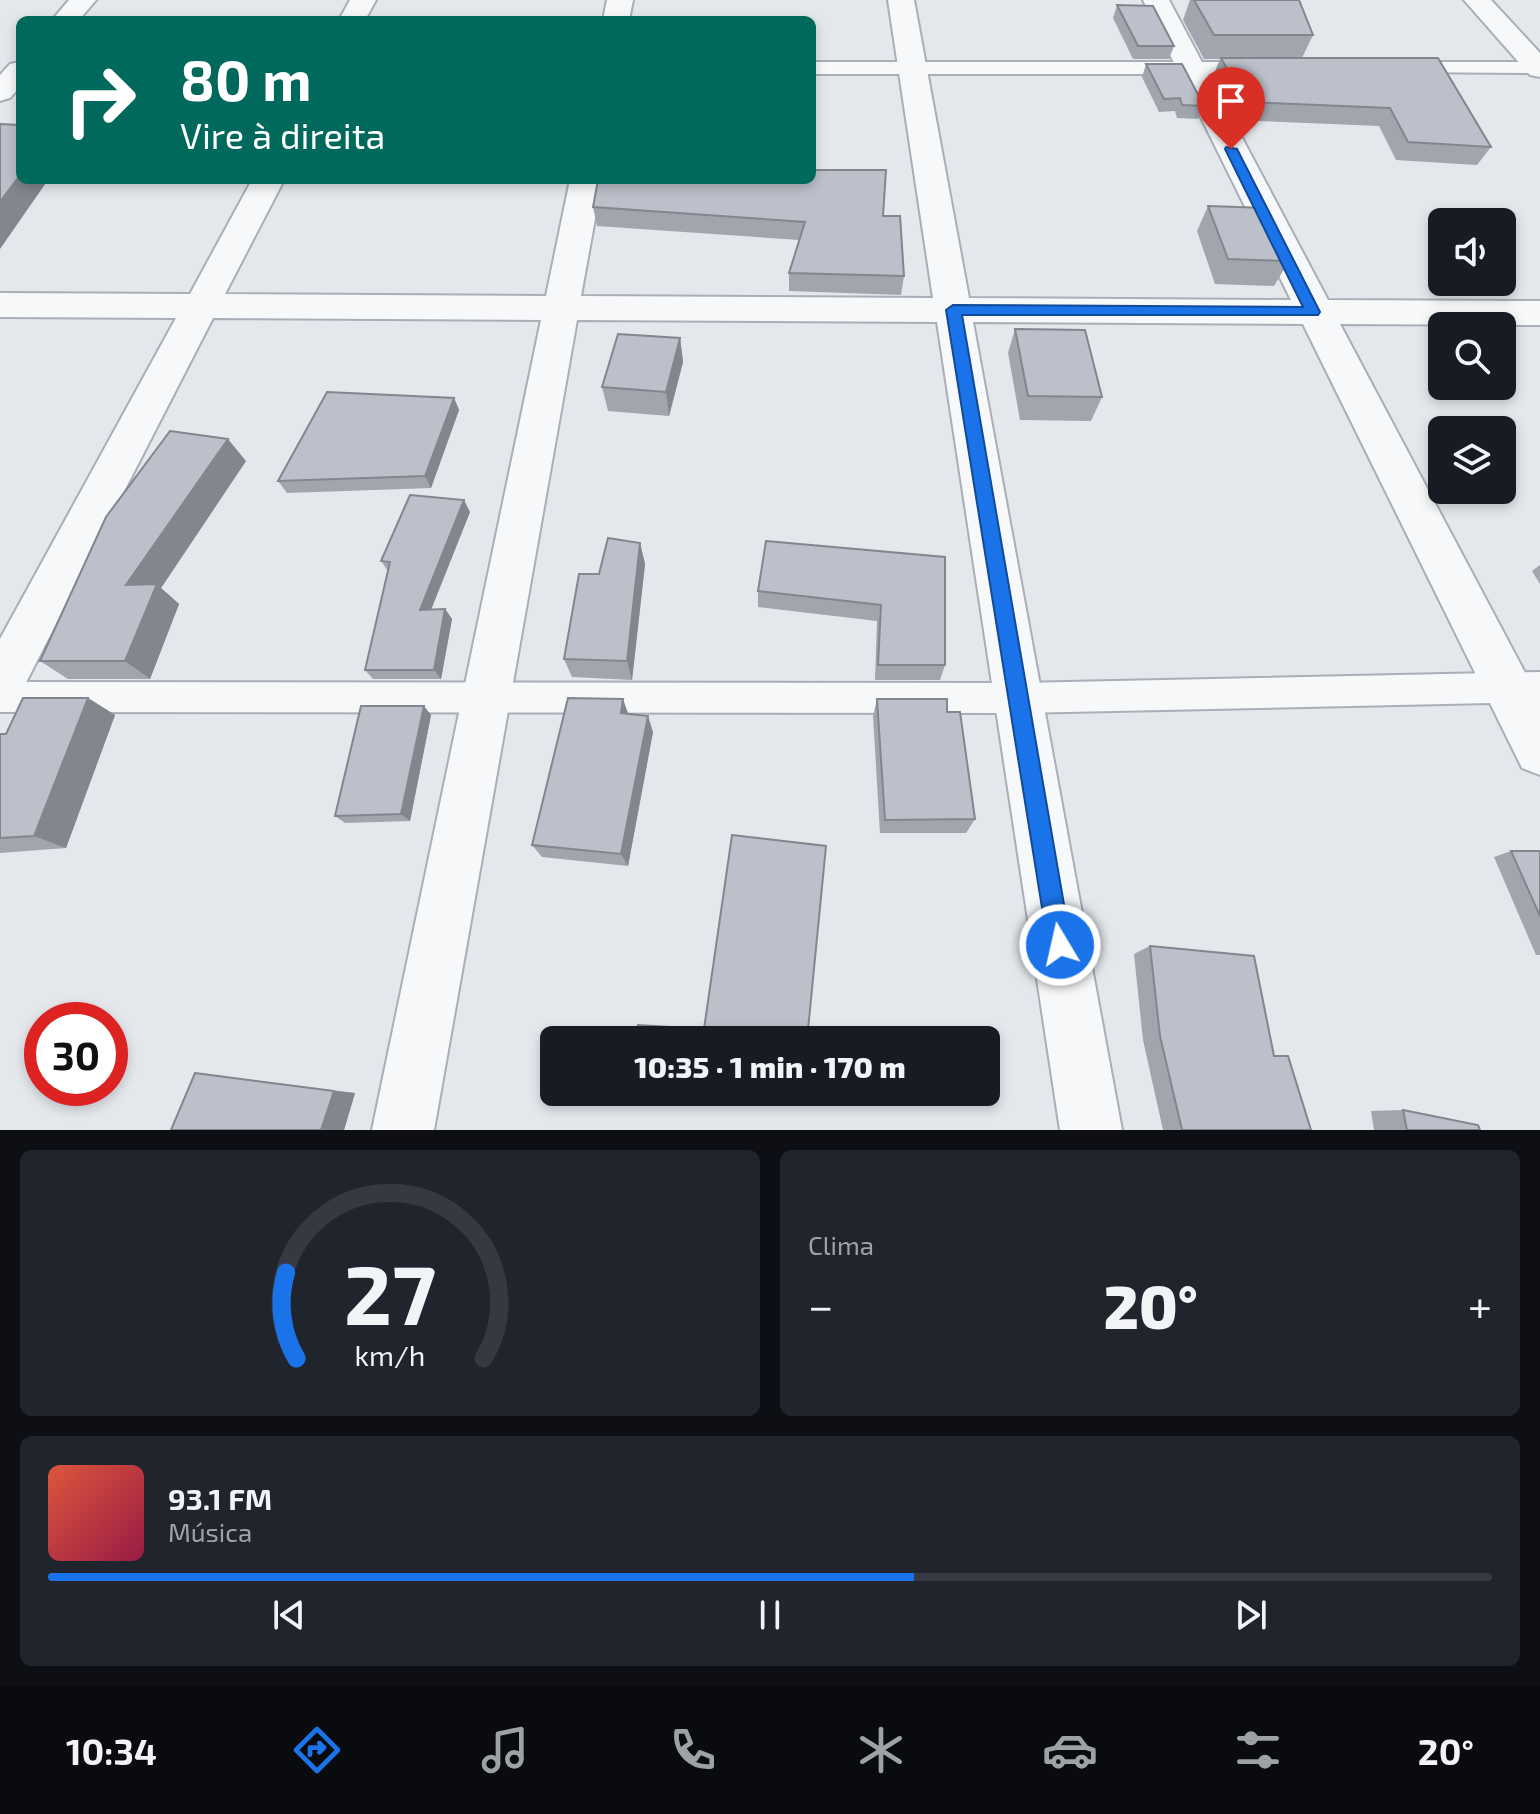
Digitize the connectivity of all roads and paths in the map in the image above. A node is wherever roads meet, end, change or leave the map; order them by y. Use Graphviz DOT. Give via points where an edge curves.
graph roads {
  1 [pos="83,0"];
  2 [pos="901,0"];
  3 [pos="1156,0"];
  4 [pos="1477,0"];
  5 [pos="69,16"];
  6 [pos="816,68"];
  7 [pos="912,68"];
  8 [pos="1190,68"];
  9 [pos="1285,68"];
  10 [pos="1381,68"];
  11 [pos="1540,68"];
  12 [pos="16,74"];
  13 [pos="0,92"];
  14 [pos="266,184"];
  15 [pos="585,184"];
  16 [pos="0,305"];
  17 [pos="201,306"];
  18 [pos="561,308"];
  19 [pos="953,310"];
  20 [pos="1313,312"];
  21 [pos="1540,313"];
  22 [pos="0,685"];
  23 [pos="1524,687"];
  24 [pos="0,697"];
  25 [pos="486,697"];
  26 [pos="1018,698"];
  27 [pos="1540,751"];
  28 [pos="403,1130"];
  29 [pos="1091,1130"];
  1 -- 5 [label="street"];
  2 -- 7 [label="street"];
  3 -- 8 [label="street"];
  4 -- 11 [label="street"];
  6 -- 7 [label="lane"];
  7 -- 8 [label="lane"];
  7 -- 19 [label="street"];
  8 -- 9 [label="lane"];
  8 -- 20 [label="street"];
  10 -- 11 [label="lane"];
  12 -- 13 [label="street"];
  14 -- 17 [label="street"];
  15 -- 18 [label="street"];
  16 -- 17 [label="street"];
  17 -- 18 [label="street"];
  17 -- 22 [label="street"];
  18 -- 19 [label="street"];
  18 -- 25 [label="street"];
  19 -- 20 [label="street"];
  19 -- 26 [label="street"];
  20 -- 21 [label="street"];
  20 -- 23 [label="street"];
  23 -- 26 [label="lane"];
  23 -- 27 [label="street"];
  24 -- 25 [label="lane"];
  25 -- 26 [label="lane"];
  25 -- 28 [label="street"];
  26 -- 29 [label="street"];
}
